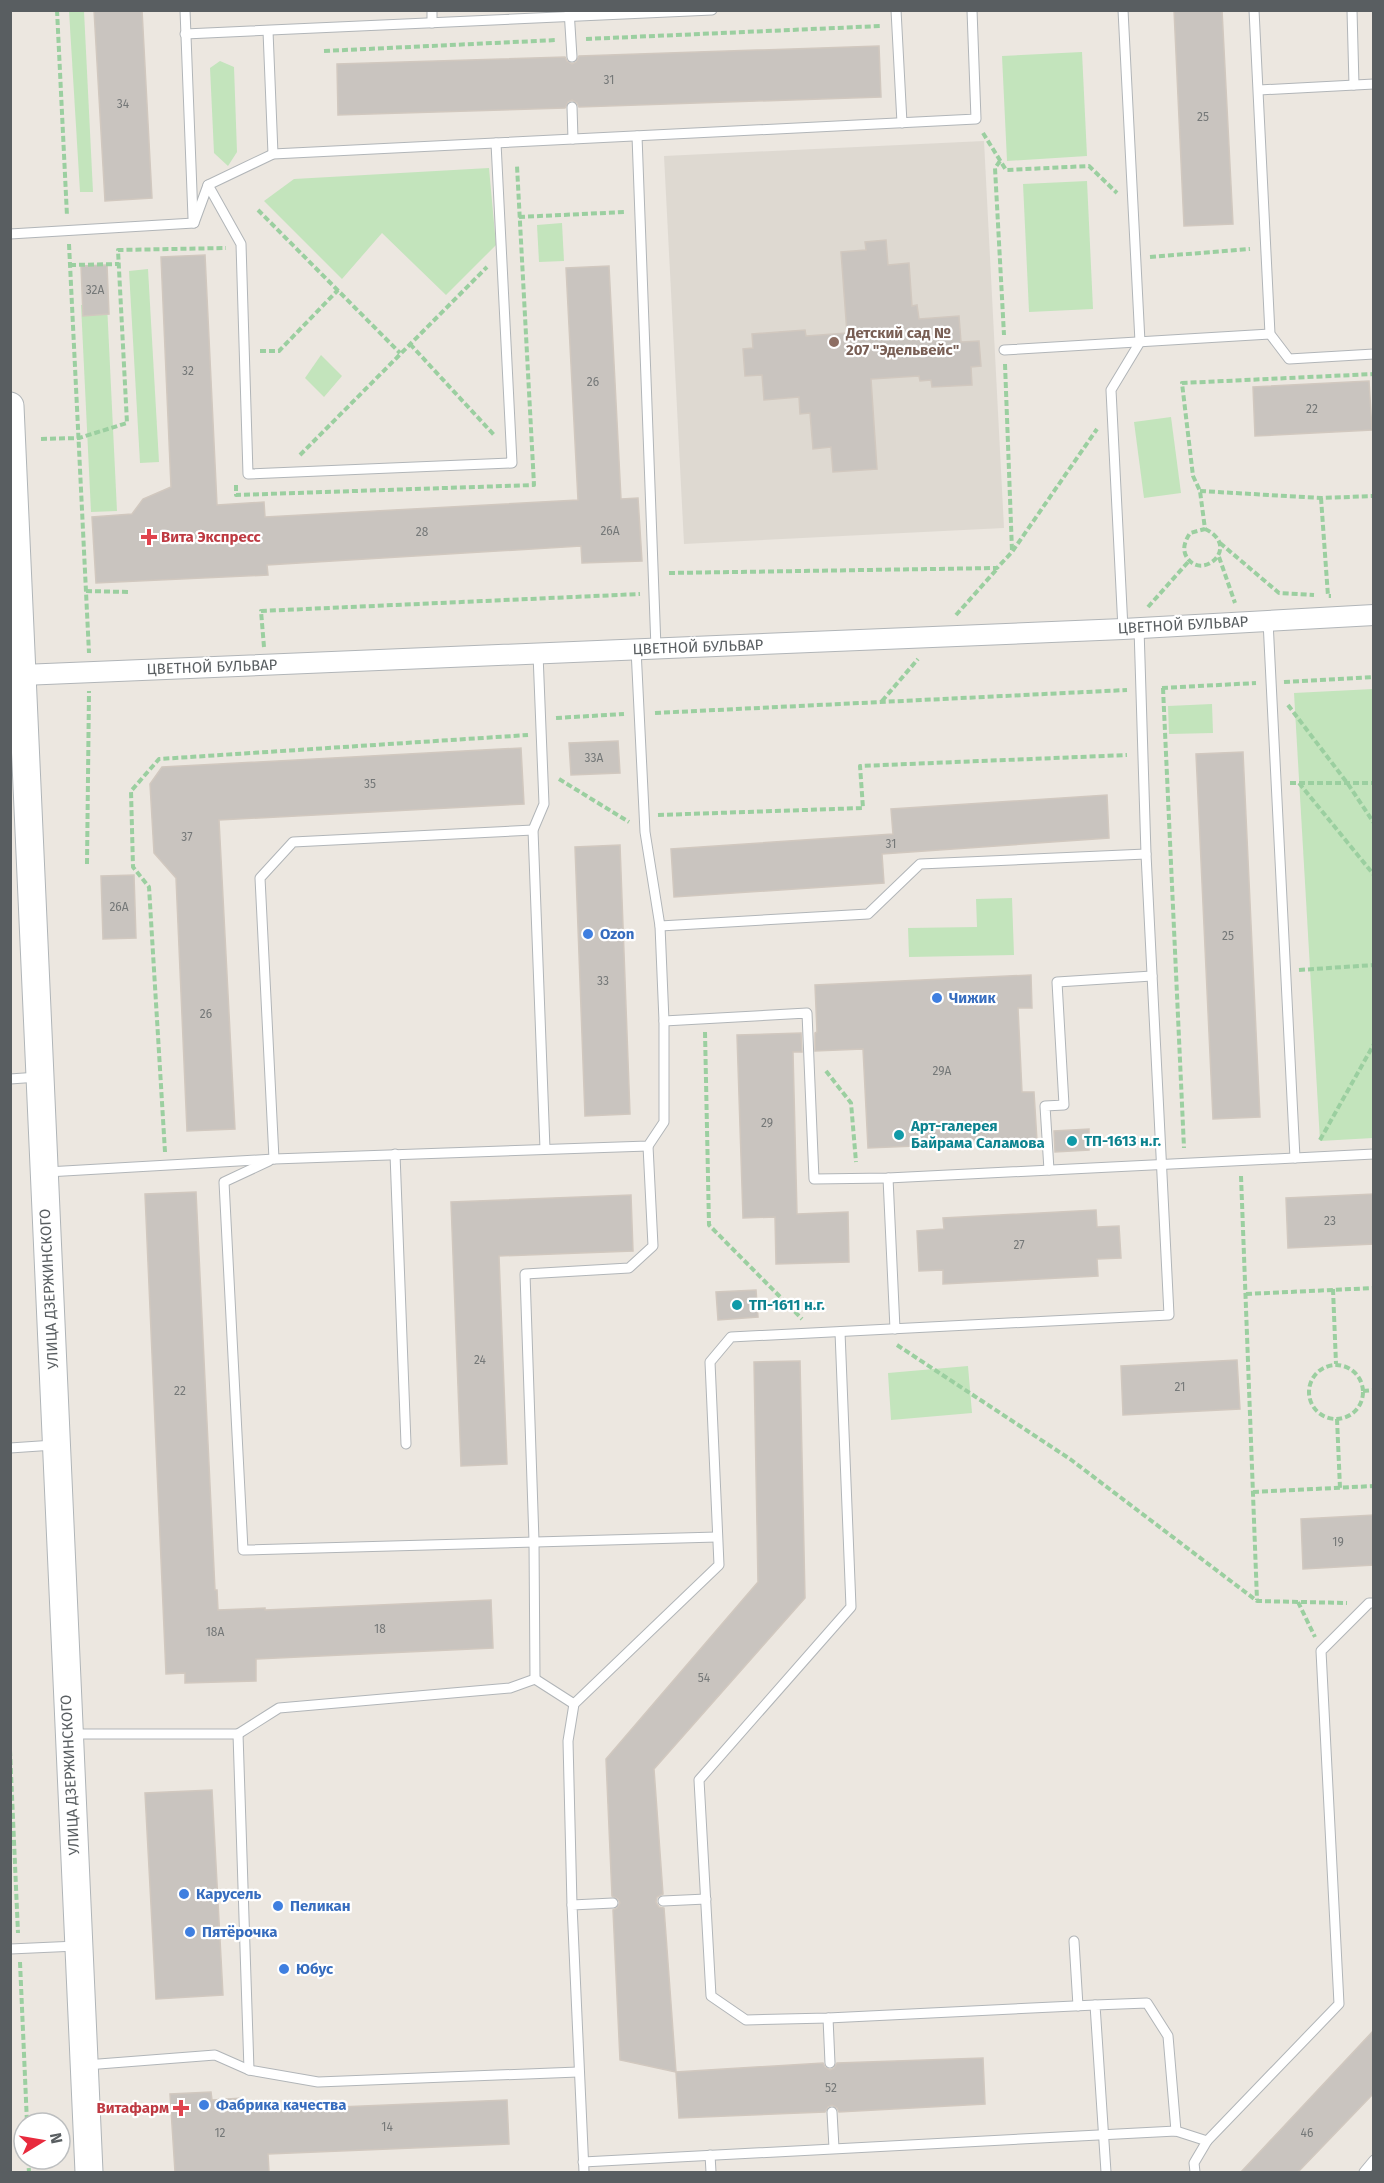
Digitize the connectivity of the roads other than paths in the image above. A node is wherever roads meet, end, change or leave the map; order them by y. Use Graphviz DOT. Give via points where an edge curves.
graph roads {
  1 [pos="185,10"];
  2 [pos="432,10"];
  3 [pos="712,10"];
  4 [pos="896,10"];
  5 [pos="972,10"];
  6 [pos="1123,10"];
  7 [pos="1254,10"];
  8 [pos="1352,10"];
  9 [pos="569,14"];
  10 [pos="432,23"];
  11 [pos="268,31"];
  12 [pos="185,34"];
  13 [pos="572,57"];
  14 [pos="1354,84"];
  15 [pos="1374,84"];
  16 [pos="1259,90"];
  17 [pos="572,107"];
  18 [pos="902,123"];
  19 [pos="637,136"];
  20 [pos="573,139"];
  21 [pos="496,143"];
  22 [pos="273,154"];
  23 [pos="208,185"];
  24 [pos="194,223"];
  25 [pos="10,234"];
  26 [pos="1270,334"];
  27 [pos="1140,342"];
  28 [pos="1004,350"];
  29 [pos="1374,354"];
  30 [pos="10,406"];
  31 [pos="1374,615"];
  32 [pos="1269,621"];
  33 [pos="1136,628"];
  34 [pos="656,648"];
  35 [pos="16,649"];
  36 [pos="636,649"];
  37 [pos="538,654"];
  38 [pos="21,675"];
  39 [pos="532,830"];
  40 [pos="1146,854"];
  41 [pos="660,926"];
  42 [pos="1152,976"];
  43 [pos="664,1021"];
  44 [pos="40,1077"];
  45 [pos="10,1078"];
  46 [pos="648,1146"];
  47 [pos="545,1149"];
  48 [pos="394,1154"];
  49 [pos="1374,1154"];
  50 [pos="1295,1158"];
  51 [pos="274,1159"];
  52 [pos="1162,1164"];
  53 [pos="1049,1170"];
  54 [pos="44,1172"];
  55 [pos="888,1178"];
  56 [pos="895,1329"];
  57 [pos="840,1332"];
  58 [pos="406,1444"];
  59 [pos="57,1445"];
  60 [pos="10,1448"];
  61 [pos="717,1537"];
  62 [pos="534,1541"];
  63 [pos="1371,1603"];
  64 [pos="535,1679"];
  65 [pos="574,1704"];
  66 [pos="68,1734"];
  67 [pos="238,1734"];
  68 [pos="706,1899"];
  69 [pos="663,1901"];
  70 [pos="613,1903"];
  71 [pos="572,1905"];
  72 [pos="1074,1941"];
  73 [pos="78,1946"];
  74 [pos="10,1949"];
  75 [pos="1095,2005"];
  76 [pos="1078,2006"];
  77 [pos="828,2018"];
  78 [pos="830,2063"];
  79 [pos="84,2065"];
  80 [pos="249,2070"];
  81 [pos="578,2072"];
  82 [pos="832,2112"];
  83 [pos="1176,2131"];
  84 [pos="1103,2134"];
  85 [pos="1207,2141"];
  86 [pos="834,2148"];
  87 [pos="710,2155"];
  88 [pos="1374,2160"];
  89 [pos="583,2167"];
  90 [pos="89,2172"];
  91 [pos="711,2172"];
  92 [pos="1106,2172"];
  93 [pos="1195,2172"];
  94 [pos="1364,2172"];
  1 -- 12 [label="lane"];
  2 -- 10 [label="lane"];
  3 -- 9 [label="lane"];
  4 -- 18 [label="lane"];
  5 -- 18 [label="lane" via="976,119"];
  6 -- 27 [label="lane"];
  7 -- 16 [label="lane"];
  8 -- 14 [label="lane"];
  9 -- 10 [label="lane"];
  9 -- 13 [label="lane"];
  10 -- 11 [label="lane"];
  11 -- 12 [label="lane"];
  11 -- 22 [label="lane"];
  12 -- 24 [label="lane"];
  14 -- 15 [label="lane"];
  14 -- 16 [label="lane"];
  16 -- 26 [label="lane"];
  17 -- 20 [label="lane"];
  18 -- 19 [label="lane"];
  19 -- 20 [label="lane"];
  19 -- 34 [label="lane"];
  20 -- 21 [label="lane"];
  21 -- 22 [label="lane"];
  21 -- 23 [label="lane" via="512,463 248,474 241,244"];
  22 -- 23 [label="lane"];
  23 -- 24 [label="lane"];
  24 -- 25 [label="lane"];
  26 -- 27 [label="lane"];
  26 -- 29 [label="lane" via="1289,359"];
  27 -- 28 [label="lane"];
  27 -- 33 [label="lane" via="1111,390"];
  30 -- 35 [label="main road, УЛИЦА ДЗЕРЖИНСКОГО"];
  31 -- 32 [label="street, ЦВЕТНОЙ БУЛЬВАР"];
  32 -- 33 [label="street, ЦВЕТНОЙ БУЛЬВАР"];
  32 -- 50 [label="lane"];
  33 -- 34 [label="street, ЦВЕТНОЙ БУЛЬВАР"];
  33 -- 40 [label="lane" via="1142,689"];
  34 -- 36 [label="street, ЦВЕТНОЙ БУЛЬВАР"];
  35 -- 38 [label="main road, УЛИЦА ДЗЕРЖИНСКОГО"];
  36 -- 37 [label="street, ЦВЕТНОЙ БУЛЬВАР"];
  36 -- 41 [label="lane" via="645,832"];
  37 -- 38 [label="street, ЦВЕТНОЙ БУЛЬВАР"];
  37 -- 39 [label="lane" via="544,804"];
  38 -- 44 [label="main road, УЛИЦА ДЗЕРЖИНСКОГО"];
  39 -- 47 [label="lane"];
  39 -- 51 [label="lane" via="293,842 260,878"];
  40 -- 41 [label="lane" via="920,864 868,914"];
  40 -- 42 [label="lane"];
  41 -- 43 [label="lane"];
  42 -- 52 [label="lane"];
  42 -- 53 [label="lane" via="1057,982 1064,1105 1045,1106"];
  43 -- 46 [label="lane" via="664,1122"];
  43 -- 55 [label="lane" via="807,1013 814,1179"];
  44 -- 45 [label="lane"];
  44 -- 54 [label="main road, УЛИЦА ДЗЕРЖИНСКОГО"];
  46 -- 47 [label="lane"];
  46 -- 62 [label="lane" via="653,1246 629,1268 525,1274"];
  47 -- 48 [label="lane"];
  48 -- 51 [label="lane"];
  48 -- 58 [label="lane"];
  49 -- 50 [label="lane"];
  50 -- 52 [label="lane"];
  51 -- 54 [label="lane"];
  51 -- 62 [label="lane" via="224,1182 243,1550"];
  52 -- 53 [label="lane"];
  52 -- 56 [label="lane" via="1169,1316"];
  53 -- 55 [label="lane"];
  54 -- 59 [label="main road, УЛИЦА ДЗЕРЖИНСКОГО"];
  55 -- 56 [label="lane"];
  56 -- 57 [label="lane"];
  57 -- 61 [label="lane" via="731,1336 710,1362"];
  57 -- 68 [label="lane" via="851,1607 699,1780"];
  59 -- 60 [label="lane"];
  59 -- 66 [label="main road, УЛИЦА ДЗЕРЖИНСКОГО"];
  61 -- 62 [label="lane"];
  61 -- 65 [label="lane" via="718,1565"];
  62 -- 64 [label="lane"];
  63 -- 85 [label="lane" via="1321,1651 1339,2004"];
  64 -- 65 [label="lane"];
  64 -- 67 [label="lane" via="510,1688 279,1708"];
  65 -- 71 [label="lane" via="568,1741"];
  66 -- 67 [label="lane"];
  66 -- 73 [label="main road, УЛИЦА ДЗЕРЖИНСКОГО"];
  67 -- 80 [label="lane"];
  68 -- 69 [label="lane"];
  68 -- 77 [label="lane" via="711,1995 746,2020"];
  70 -- 71 [label="lane"];
  71 -- 81 [label="lane"];
  72 -- 76 [label="lane"];
  73 -- 74 [label="lane"];
  73 -- 79 [label="main road, УЛИЦА ДЗЕРЖИНСКОГО"];
  75 -- 76 [label="lane"];
  75 -- 83 [label="lane" via="1147,2003 1168,2036"];
  75 -- 84 [label="lane"];
  76 -- 77 [label="lane"];
  77 -- 78 [label="lane"];
  79 -- 80 [label="lane" via="215,2055"];
  79 -- 90 [label="main road, УЛИЦА ДЗЕРЖИНСКОГО"];
  80 -- 81 [label="lane" via="318,2082"];
  81 -- 89 [label="lane"];
  82 -- 86 [label="lane"];
  83 -- 84 [label="lane"];
  83 -- 85 [label="lane"];
  84 -- 86 [label="lane"];
  84 -- 92 [label="lane"];
  85 -- 93 [label="lane" via="1194,2163"];
  86 -- 87 [label="lane"];
  87 -- 89 [label="lane"];
  87 -- 91 [label="lane"];
  88 -- 94 [label="lane"];
}
